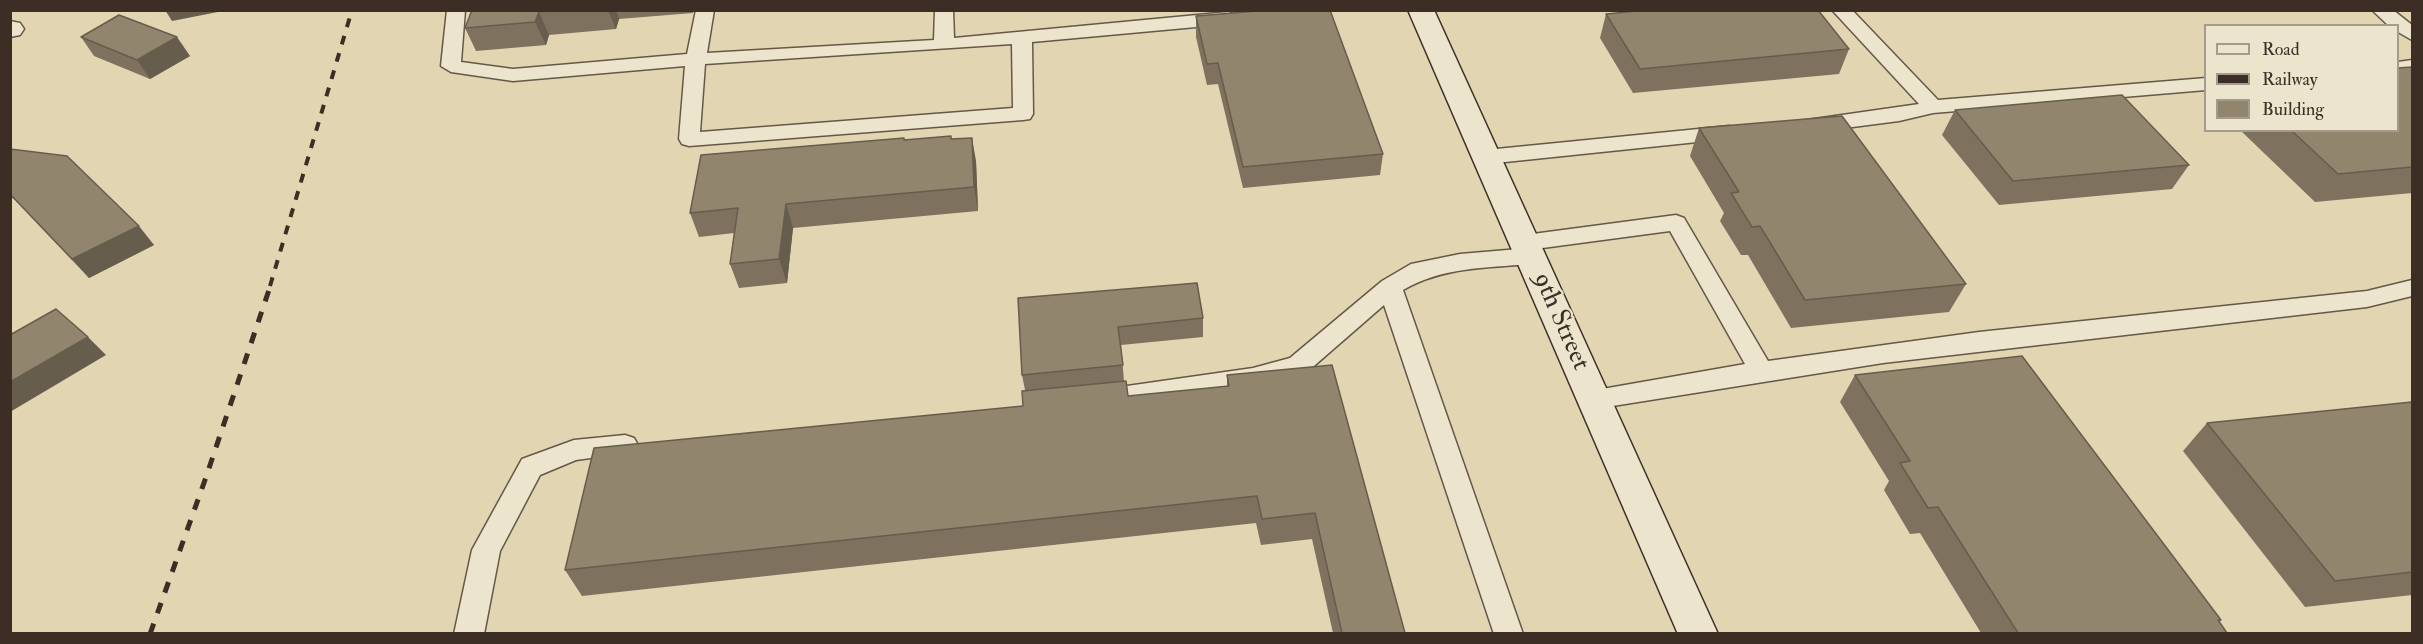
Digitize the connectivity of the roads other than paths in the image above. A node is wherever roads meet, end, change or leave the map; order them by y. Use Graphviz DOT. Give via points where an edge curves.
graph roads {
  1 [pos="456,10"];
  2 [pos="705,10"];
  3 [pos="944,10"];
  4 [pos="1421,10"];
  5 [pos="1848,10"];
  6 [pos="2381,10"];
  7 [pos="1841,11"];
  8 [pos="1248,16"];
  9 [pos="2412,34"];
  10 [pos="1022,38"];
  11 [pos="944,45"];
  12 [pos="696,59"];
  13 [pos="2204,84"];
  14 [pos="1933,107"];
  15 [pos="1788,128"];
  16 [pos="1755,131"];
  17 [pos="1486,158"];
  18 [pos="1527,250"];
  19 [pos="1390,287"];
  20 [pos="2412,288"];
  21 [pos="1761,370"];
  22 [pos="1100,399"];
  23 [pos="1594,399"];
  24 [pos="652,443"];
  25 [pos="469,633"];
  26 [pos="1509,633"];
  27 [pos="1698,633"];
  1 -- 12 [label="lane" via="451,66 513,75"];
  2 -- 12 [label="lane"];
  3 -- 11 [label="lane"];
  4 -- 17 [label="street, 9th Street"];
  5 -- 7 [label="lane"];
  6 -- 9 [label="lane"];
  7 -- 14 [label="lane"];
  8 -- 10 [label="lane"];
  10 -- 11 [label="lane"];
  10 -- 12 [label="lane" via="1023,114 689,139"];
  11 -- 12 [label="lane"];
  13 -- 14 [label="lane"];
  14 -- 15 [label="lane" via="1899,115"];
  16 -- 17 [label="lane"];
  17 -- 18 [label="street, 9th Street"];
  18 -- 19 [label="lane" via="1419,270"];
  18 -- 21 [label="lane" via="1676,223"];
  18 -- 23 [label="street, 9th Street"];
  19 -- 22 [label="lane" via="1298,365 1253,376"];
  19 -- 26 [label="lane"];
  20 -- 21 [label="lane" via="2367,299 1900,349"];
  21 -- 23 [label="lane"];
  23 -- 27 [label="street, 9th Street"];
  24 -- 25 [label="lane" via="574,450 531,467 486,550"];
}
